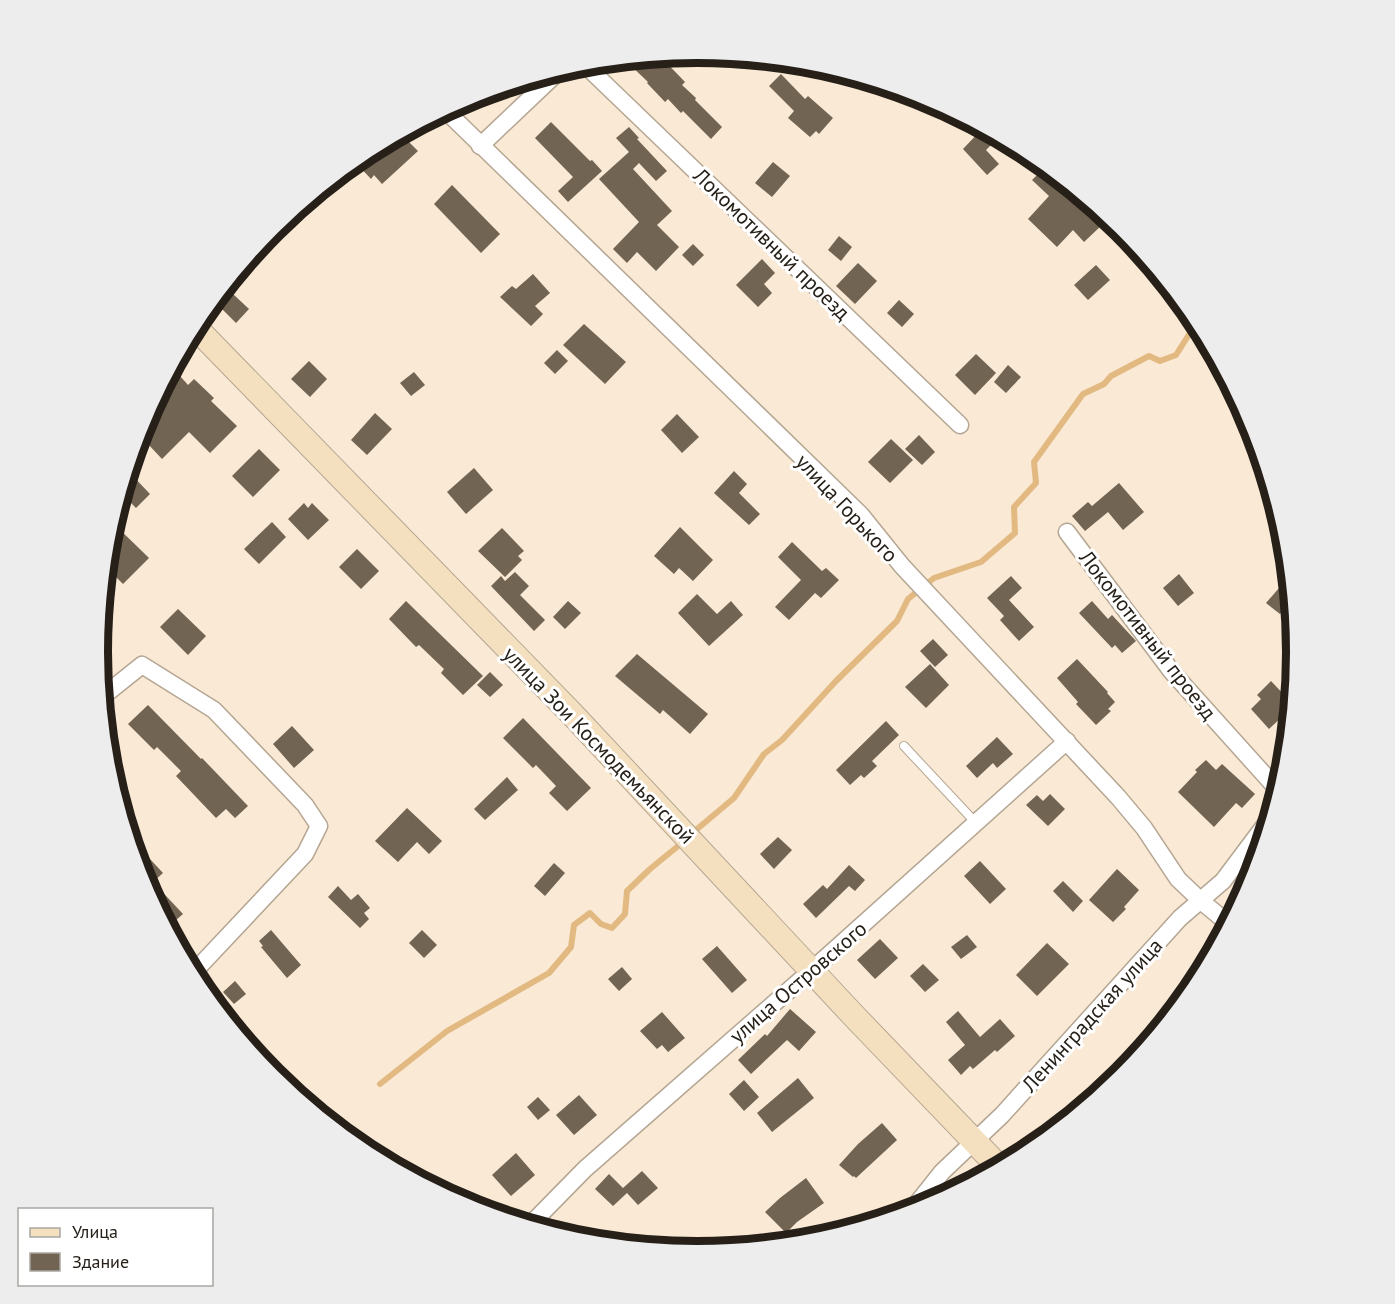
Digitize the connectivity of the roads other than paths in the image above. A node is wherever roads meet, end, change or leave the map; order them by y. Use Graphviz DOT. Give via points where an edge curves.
graph roads {
  1 [pos="593,72"];
  2 [pos="547,83"];
  3 [pos="452,117"];
  4 [pos="480,146"];
  5 [pos="202,334"];
  6 [pos="960,425"];
  7 [pos="1067,532"];
  8 [pos="110,691"];
  9 [pos="1066,741"];
  10 [pos="904,746"];
  11 [pos="1271,783"];
  12 [pos="976,823"];
  13 [pos="1256,838"];
  14 [pos="1201,901"];
  15 [pos="1223,919"];
  16 [pos="200,966"];
  17 [pos="812,970"];
  18 [pos="974,1142"];
  19 [pos="993,1161"];
  20 [pos="923,1196"];
  21 [pos="536,1218"];
  1 -- 6 [label="street, Локомотивный проезд"];
  2 -- 4 [label="street"];
  3 -- 4 [label="street, улица Горького"];
  4 -- 9 [label="street, улица Горького" via="861,515 902,566"];
  5 -- 17 [label="street, улица Зои Космодемьянской" via="573,715"];
  7 -- 11 [label="street, Локомотивный проезд" via="1172,672"];
  8 -- 16 [label="street" via="142,665 214,710 305,805 320,826 305,854"];
  9 -- 12 [label="street, улица Островского"];
  9 -- 14 [label="street, улица Горького" via="1118,797 1178,879"];
  10 -- 12 [label="lane"];
  12 -- 17 [label="street, улица Островского"];
  13 -- 14 [label="street, Ленинградская улица" via="1223,881"];
  14 -- 15 [label="street, улица Горького"];
  14 -- 18 [label="street, Ленинградская улица" via="1180,918"];
  17 -- 18 [label="street, улица Зои Космодемьянской"];
  17 -- 21 [label="street, улица Островского" via="585,1169"];
  18 -- 19 [label="street, улица Зои Космодемьянской"];
  18 -- 20 [label="street, Ленинградская улица"];
}
